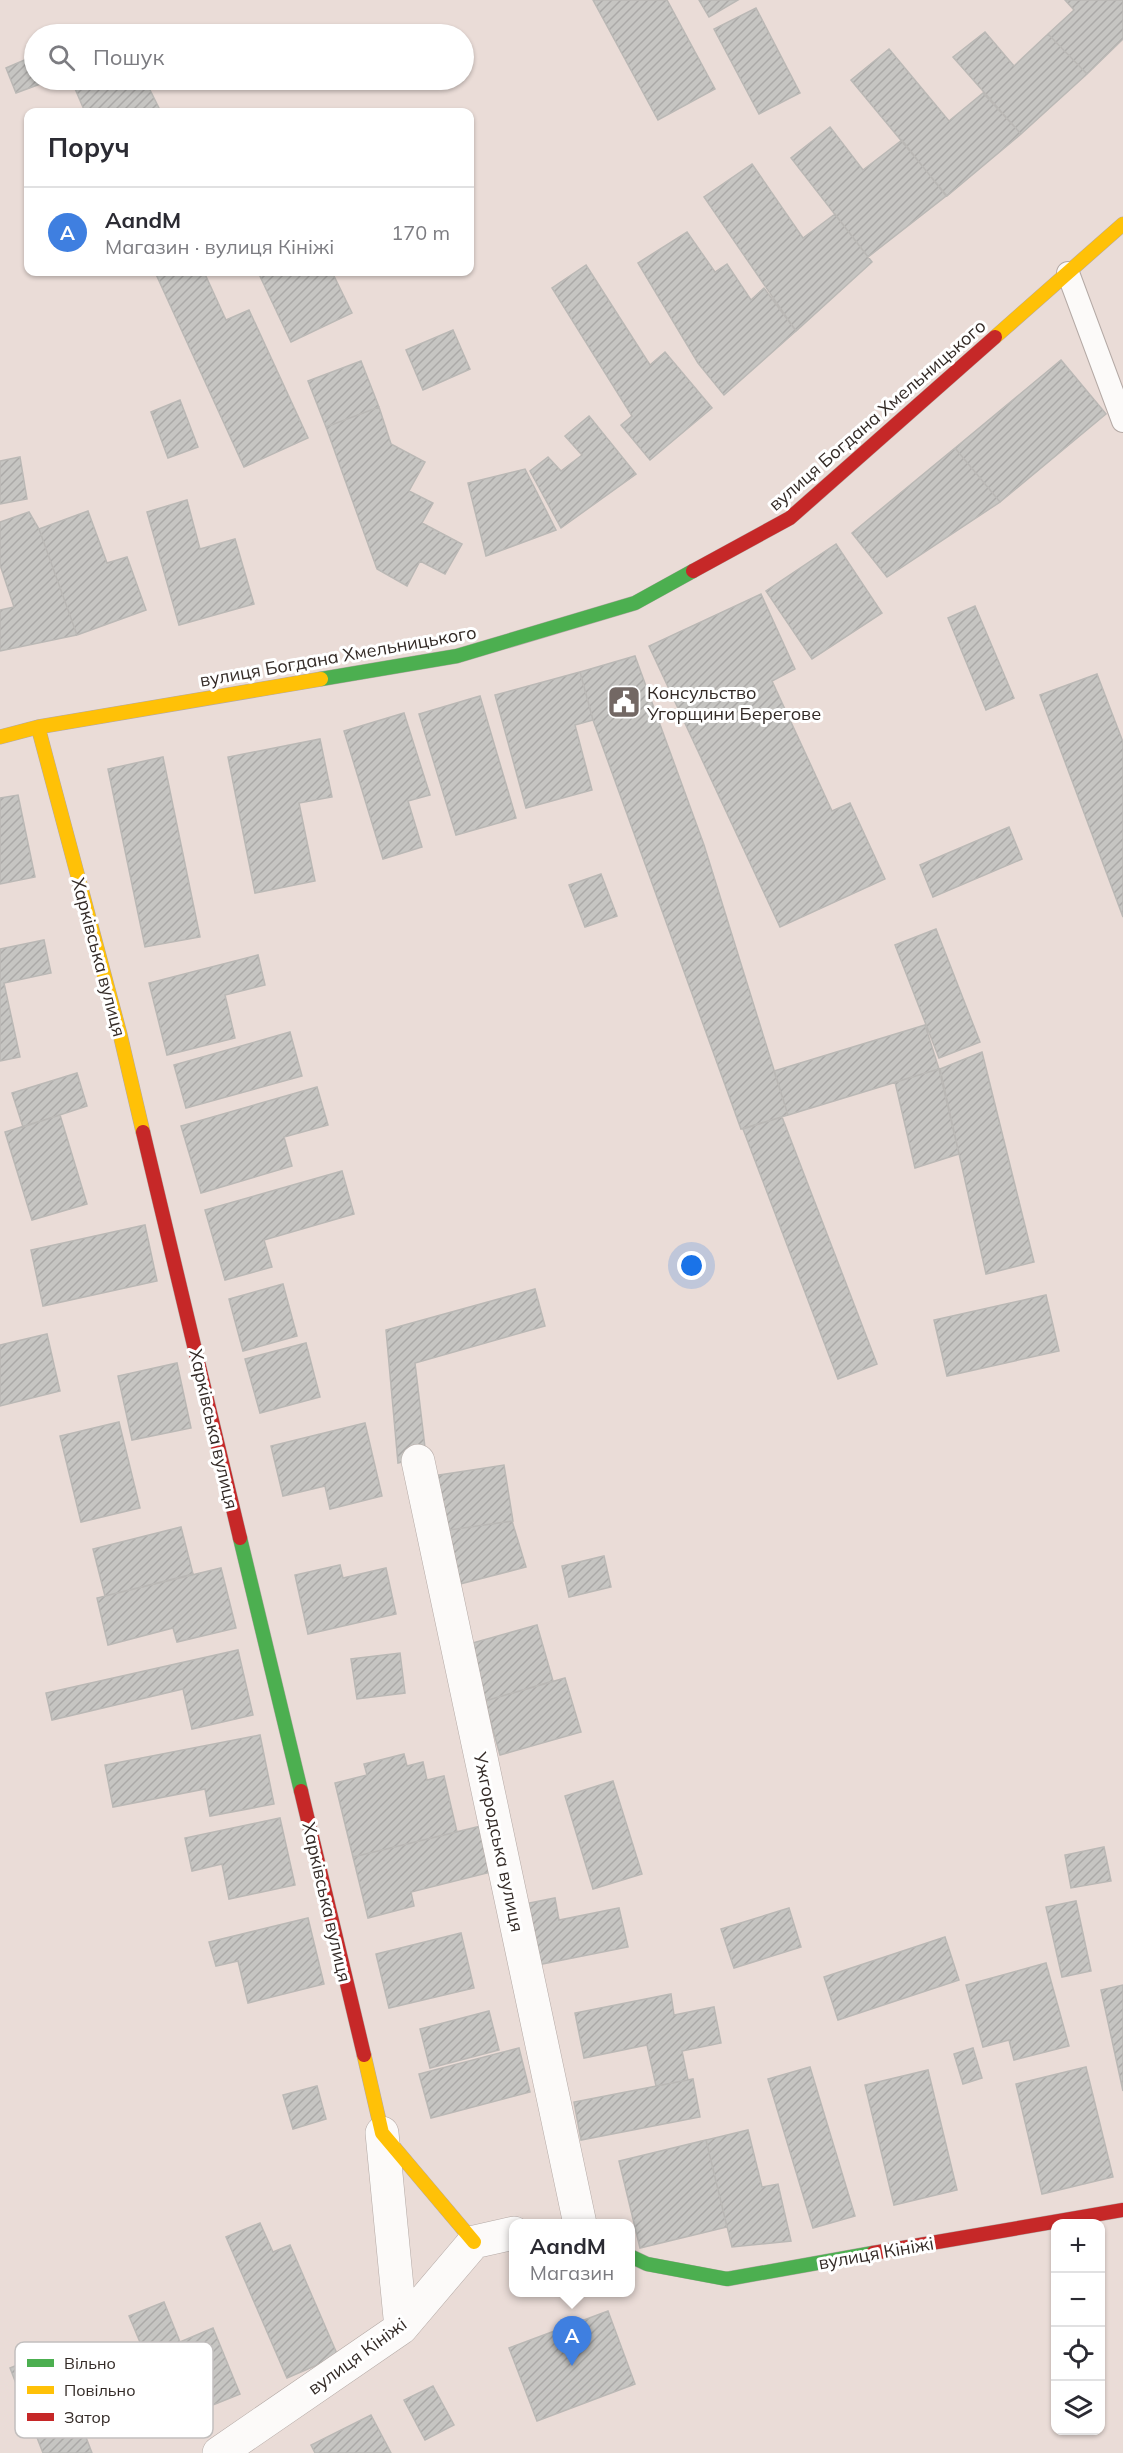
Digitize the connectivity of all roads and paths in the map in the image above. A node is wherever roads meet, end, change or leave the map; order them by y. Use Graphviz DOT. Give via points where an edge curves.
graph roads {
  1 [pos="1123,224"];
  2 [pos="1068,273"];
  3 [pos="1123,421"];
  4 [pos="38,728"];
  5 [pos="0,737"];
  6 [pos="418,1461"];
  7 [pos="382,2133"];
  8 [pos="1123,2210"];
  9 [pos="579,2219"];
  10 [pos="509,2234"];
  11 [pos="474,2242"];
  12 [pos="635,2258"];
  13 [pos="401,2328"];
  14 [pos="219,2453"];
  1 -- 2 [label="main road, вулиця Богдана Хмельницького"];
  2 -- 3 [label="lane"];
  2 -- 4 [label="main road, вулиця Богдана Хмельницького" via="790,518 635,603 457,656"];
  4 -- 5 [label="main road, вулиця Богдана Хмельницького"];
  4 -- 7 [label="main road, Харківська вулиця" via="120,1034"];
  6 -- 9 [label="street, Ужгородська вулиця"];
  7 -- 11 [label="main road, Харківська вулиця"];
  7 -- 13 [label="street, Харківська вулиця"];
  8 -- 12 [label="main road, вулиця Кініжі" via="727,2279"];
  10 -- 11 [label="street"];
  11 -- 13 [label="street, вулиця Кініжі"];
  13 -- 14 [label="street, вулиця Кініжі"];
}
